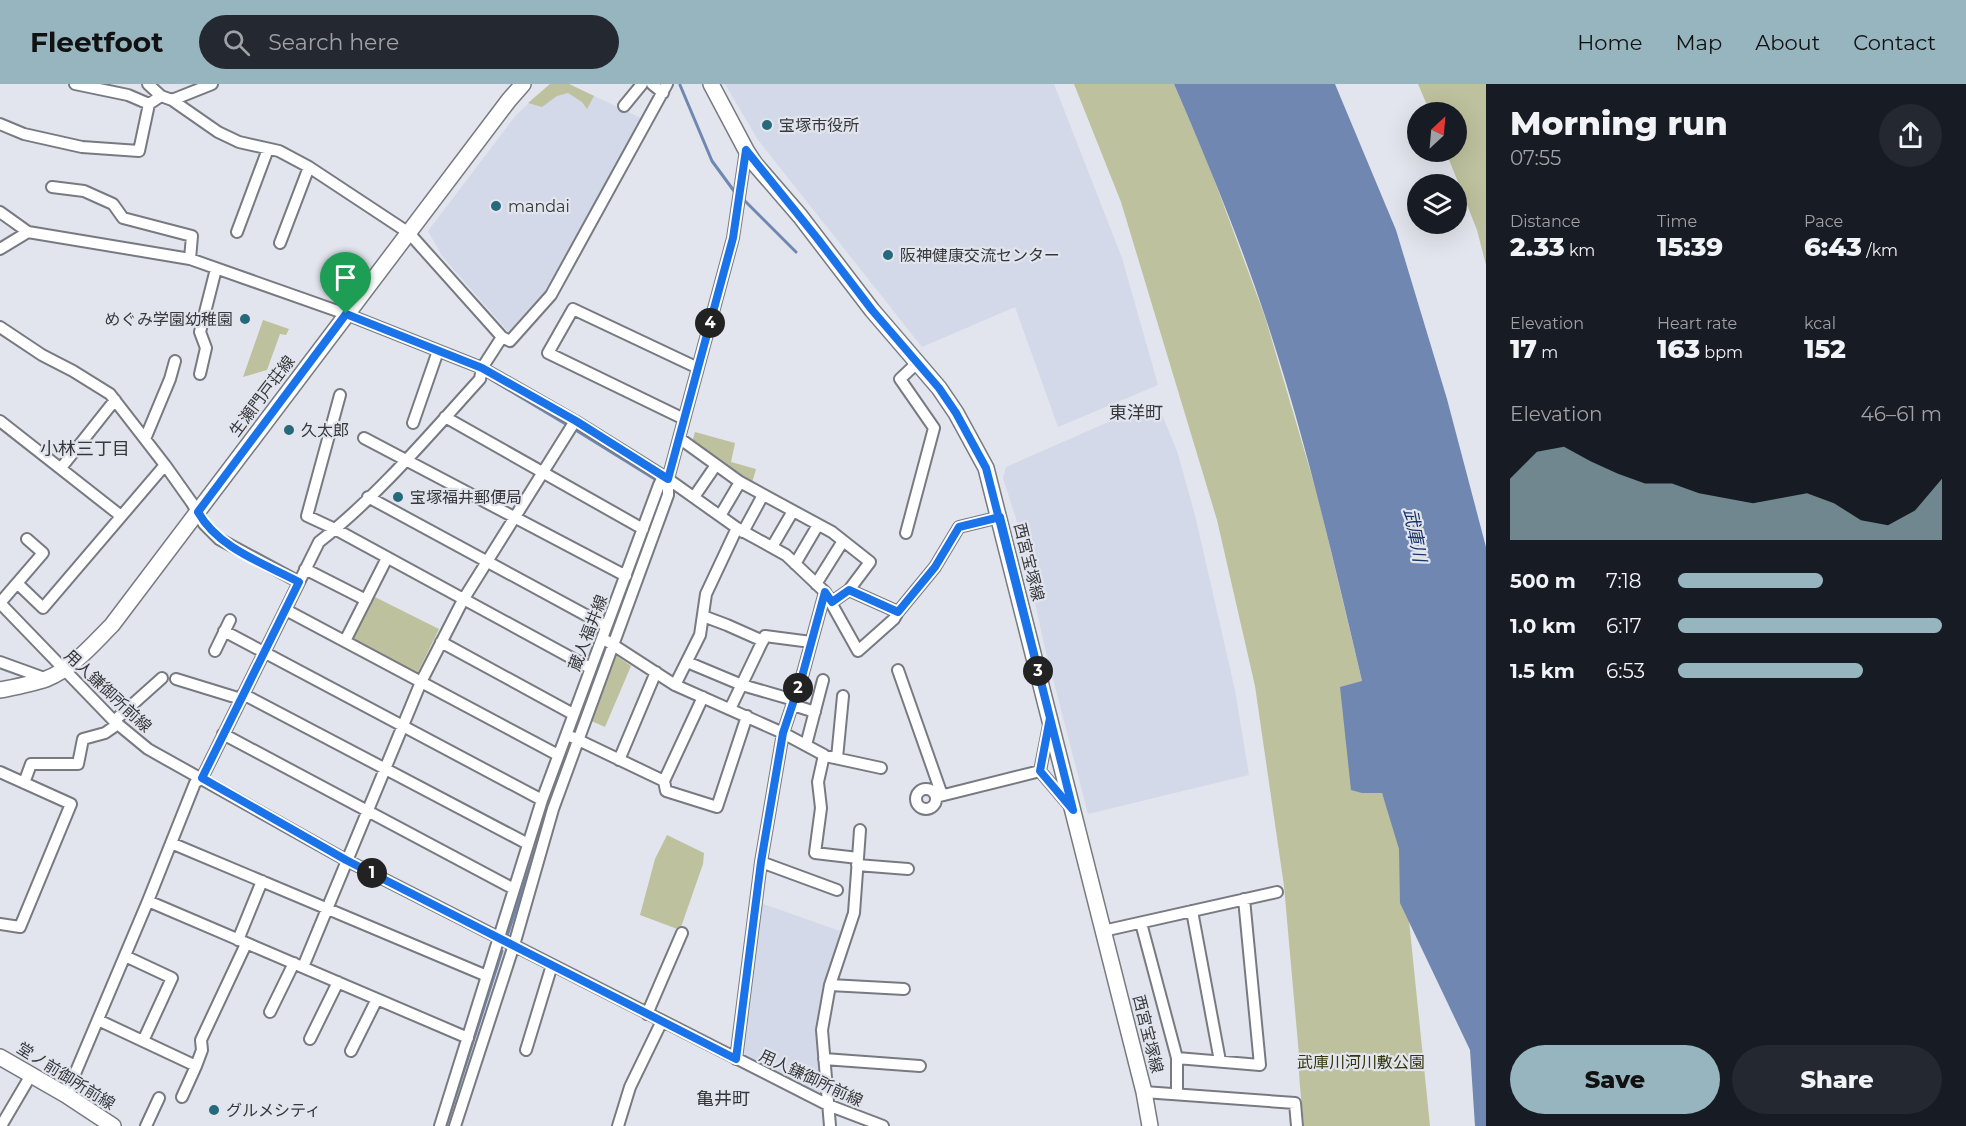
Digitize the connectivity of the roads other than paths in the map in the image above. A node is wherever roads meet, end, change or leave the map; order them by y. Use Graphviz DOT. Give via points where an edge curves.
graph roads {
  1 [pos="75,84"];
  2 [pos="148,84"];
  3 [pos="212,84"];
  4 [pos="523,84"];
  5 [pos="642,84"];
  6 [pos="652,84"];
  7 [pos="711,84"];
  8 [pos="665,88"];
  9 [pos="161,96"];
  10 [pos="172,100"];
  11 [pos="149,104"];
  12 [pos="624,106"];
  13 [pos="0,124"];
  14 [pos="268,149"];
  15 [pos="746,150"];
  16 [pos="309,167"];
  17 [pos="52,187"];
  18 [pos="0,212"];
  19 [pos="28,232"];
  20 [pos="237,232"];
  21 [pos="409,233"];
  22 [pos="280,243"];
  23 [pos="0,249"];
  24 [pos="190,259"];
  25 [pos="216,268"];
  26 [pos="346,314"];
  27 [pos="0,327"];
  28 [pos="501,337"];
  29 [pos="438,351"];
  30 [pos="175,361"];
  31 [pos="917,363"];
  32 [pos="482,368"];
  33 [pos="698,368"];
  34 [pos="200,374"];
  35 [pos="340,394"];
  36 [pos="115,400"];
  37 [pos="445,417"];
  38 [pos="684,419"];
  39 [pos="0,421"];
  40 [pos="576,421"];
  41 [pos="414,423"];
  42 [pos="364,438"];
  43 [pos="680,438"];
  44 [pos="145,439"];
  45 [pos="405,461"];
  46 [pos="165,465"];
  47 [pos="716,465"];
  48 [pos="61,468"];
  49 [pos="542,472"];
  50 [pos="663,482"];
  51 [pos="740,483"];
  52 [pos="763,495"];
  53 [pos="368,497"];
  54 [pos="694,497"];
  55 [pos="793,511"];
  56 [pos="198,512"];
  57 [pos="122,516"];
  58 [pos="720,516"];
  59 [pos="513,517"];
  60 [pos="1000,517"];
  61 [pos="818,525"];
  62 [pos="643,528"];
  63 [pos="335,529"];
  64 [pos="740,530"];
  65 [pos="906,533"];
  66 [pos="27,539"];
  67 [pos="843,541"];
  68 [pos="772,548"];
  69 [pos="387,558"];
  70 [pos="486,561"];
  71 [pos="795,564"];
  72 [pos="305,569"];
  73 [pos="626,576"];
  74 [pos="299,582"];
  75 [pos="17,583"];
  76 [pos="816,584"];
  77 [pos="849,590"];
  78 [pos="828,597"];
  79 [pos="366,600"];
  80 [pos="463,600"];
  81 [pos="0,603"];
  82 [pos="286,610"];
  83 [pos="898,612"];
  84 [pos="703,616"];
  85 [pos="606,626"];
  86 [pos="602,637"];
  87 [pos="345,641"];
  88 [pos="763,641"];
  89 [pos="441,642"];
  90 [pos="811,642"];
  91 [pos="613,644"];
  92 [pos="215,651"];
  93 [pos="265,651"];
  94 [pos="0,662"];
  95 [pos="687,662"];
  96 [pos="590,668"];
  97 [pos="62,670"];
  98 [pos="898,670"];
  99 [pos="656,672"];
  100 [pos="162,678"];
  101 [pos="47,679"];
  102 [pos="176,679"];
  103 [pos="823,680"];
  104 [pos="421,682"];
  105 [pos="675,685"];
  106 [pos="742,685"];
  107 [pos="0,690"];
  108 [pos="843,696"];
  109 [pos="242,697"];
  110 [pos="703,697"];
  111 [pos="794,703"];
  112 [pos="730,709"];
  113 [pos="814,712"];
  114 [pos="573,714"];
  115 [pos="747,716"];
  116 [pos="1050,718"];
  117 [pos="116,723"];
  118 [pos="402,726"];
  119 [pos="783,733"];
  120 [pos="223,734"];
  121 [pos="572,737"];
  122 [pos="806,746"];
  123 [pos="558,754"];
  124 [pos="824,755"];
  125 [pos="837,758"];
  126 [pos="619,760"];
  127 [pos="881,768"];
  128 [pos="385,770"];
  129 [pos="1040,771"];
  130 [pos="0,772"];
  131 [pos="202,778"];
  132 [pos="664,782"];
  133 [pos="24,783"];
  134 [pos="542,800"];
  135 [pos="368,810"];
  136 [pos="1073,810"];
  137 [pos="860,830"];
  138 [pos="171,843"];
  139 [pos="528,844"];
  140 [pos="346,860"];
  141 [pos="858,861"];
  142 [pos="761,862"];
  143 [pos="908,869"];
  144 [pos="262,881"];
  145 [pos="514,889"];
  146 [pos="837,890"];
  147 [pos="1277,892"];
  148 [pos="1244,899"];
  149 [pos="148,901"];
  150 [pos="326,908"];
  151 [pos="1192,911"];
  152 [pos="1141,923"];
  153 [pos="0,924"];
  154 [pos="1103,931"];
  155 [pos="682,933"];
  156 [pos="500,938"];
  157 [pos="242,942"];
  158 [pos="514,945"];
  159 [pos="125,956"];
  160 [pos="298,965"];
  161 [pos="552,965"];
  162 [pos="487,976"];
  163 [pos="338,982"];
  164 [pos="830,985"];
  165 [pos="904,989"];
  166 [pos="377,999"];
  167 [pos="270,1012"];
  168 [pos="647,1014"];
  169 [pos="98,1020"];
  170 [pos="662,1021"];
  171 [pos="468,1038"];
  172 [pos="310,1039"];
  173 [pos="143,1041"];
  174 [pos="526,1050"];
  175 [pos="351,1052"];
  176 [pos="0,1057"];
  177 [pos="1177,1058"];
  178 [pos="736,1059"];
  179 [pos="824,1059"];
  180 [pos="1220,1061"];
  181 [pos="196,1066"];
  182 [pos="920,1066"];
  183 [pos="31,1075"];
  184 [pos="1144,1092"];
  185 [pos="1177,1094"];
  186 [pos="66,1095"];
  187 [pos="182,1097"];
  188 [pos="159,1098"];
  189 [pos="828,1105"];
  190 [pos="1,1126"];
  191 [pos="113,1126"];
  192 [pos="146,1126"];
  193 [pos="440,1126"];
  194 [pos="455,1126"];
  195 [pos="618,1126"];
  196 [pos="830,1126"];
  197 [pos="883,1126"];
  198 [pos="1150,1126"];
  199 [pos="1297,1126"];
  1 -- 11 [label="street" via="128,95"];
  2 -- 9 [label="street"];
  3 -- 10 [label="street"];
  4 -- 21 [label="main road, 生瀬門戸荘線"];
  5 -- 12 [label="street"];
  6 -- 8 [label="street"];
  7 -- 15 [label="main road, 西宮宝塚線"];
  8 -- 28 [label="street" via="551,295 510,341"];
  9 -- 10 [label="street"];
  9 -- 11 [label="street"];
  10 -- 14 [label="street" via="218,132"];
  11 -- 13 [label="street" via="139,150 82,147 24,134"];
  14 -- 16 [label="street"];
  14 -- 20 [label="street"];
  15 -- 31 [label="main road, 西宮宝塚線"];
  15 -- 33 [label="street, 蔵人福井線" via="733,238"];
  16 -- 21 [label="street"];
  16 -- 22 [label="street"];
  17 -- 24 [label="street" via="84,191 113,204 123,218 192,236"];
  18 -- 19 [label="street"];
  19 -- 23 [label="street"];
  19 -- 24 [label="street"];
  21 -- 26 [label="main road, 生瀬門戸荘線"];
  21 -- 28 [label="street"];
  24 -- 25 [label="street"];
  25 -- 26 [label="street"];
  25 -- 34 [label="street" via="200,332 206,348"];
  26 -- 29 [label="street"];
  26 -- 56 [label="main road, 生瀬門戸荘線"];
  27 -- 36 [label="street"];
  28 -- 32 [label="street"];
  29 -- 32 [label="street"];
  29 -- 41 [label="street"];
  30 -- 44 [label="street"];
  31 -- 60 [label="main road, 西宮宝塚線" via="956,413 986,468"];
  31 -- 65 [label="street" via="900,379 934,428"];
  32 -- 37 [label="street" via="480,379"];
  32 -- 40 [label="street"];
  33 -- 38 [label="street, 蔵人福井線"];
  33 -- 38 [label="street" via="573,309 548,353"];
  35 -- 63 [label="street" via="307,516"];
  36 -- 44 [label="street"];
  36 -- 48 [label="street"];
  37 -- 45 [label="street"];
  37 -- 49 [label="street"];
  38 -- 43 [label="street, 蔵人福井線"];
  39 -- 48 [label="street"];
  40 -- 49 [label="street"];
  40 -- 50 [label="street"];
  42 -- 45 [label="street"];
  43 -- 47 [label="street"];
  43 -- 50 [label="street, 蔵人福井線"];
  44 -- 46 [label="street"];
  45 -- 53 [label="street"];
  45 -- 59 [label="street"];
  46 -- 56 [label="street"];
  46 -- 57 [label="street"];
  47 -- 51 [label="street"];
  47 -- 54 [label="street"];
  48 -- 57 [label="street"];
  49 -- 59 [label="street"];
  49 -- 62 [label="street"];
  50 -- 54 [label="street"];
  50 -- 62 [label="street, 蔵人福井線"];
  50 -- 91 [label="street" via="668,495"];
  51 -- 52 [label="street"];
  51 -- 58 [label="street"];
  52 -- 55 [label="street"];
  52 -- 64 [label="street"];
  53 -- 63 [label="street"];
  53 -- 70 [label="street"];
  54 -- 58 [label="street"];
  55 -- 61 [label="street"];
  55 -- 68 [label="street"];
  56 -- 74 [label="street" via="219,539"];
  56 -- 97 [label="main road, 生瀬門戸荘線" via="112,625"];
  57 -- 75 [label="street" via="44,608"];
  58 -- 64 [label="street"];
  59 -- 70 [label="street"];
  59 -- 73 [label="street"];
  60 -- 83 [label="street" via="959,527 935,567"];
  60 -- 116 [label="main road, 西宮宝塚線"];
  61 -- 67 [label="street"];
  61 -- 71 [label="street"];
  62 -- 73 [label="street, 蔵人福井線"];
  63 -- 69 [label="street"];
  63 -- 72 [label="street" via="319,542"];
  64 -- 68 [label="street"];
  64 -- 84 [label="street" via="706,594"];
  66 -- 75 [label="street" via="43,553"];
  67 -- 76 [label="street"];
  67 -- 77 [label="street" via="870,562"];
  68 -- 71 [label="street"];
  69 -- 79 [label="street"];
  69 -- 80 [label="street"];
  70 -- 80 [label="street"];
  70 -- 85 [label="street"];
  71 -- 76 [label="street"];
  72 -- 74 [label="street"];
  72 -- 79 [label="street"];
  73 -- 85 [label="street, 蔵人福井線"];
  74 -- 82 [label="street"];
  75 -- 81 [label="street"];
  76 -- 78 [label="street"];
  77 -- 78 [label="street"];
  77 -- 83 [label="street"];
  78 -- 83 [label="street" via="858,651"];
  78 -- 90 [label="street"];
  79 -- 87 [label="street"];
  80 -- 89 [label="street"];
  80 -- 96 [label="street"];
  81 -- 97 [label="street, 用人鎌御所前線"];
  82 -- 87 [label="street"];
  82 -- 93 [label="street"];
  84 -- 88 [label="street"];
  84 -- 95 [label="street" via="700,635"];
  85 -- 86 [label="street, 蔵人福井線"];
  86 -- 91 [label="street"];
  86 -- 96 [label="street, 蔵人福井線"];
  87 -- 104 [label="street"];
  88 -- 90 [label="street" via="765,636"];
  88 -- 106 [label="street"];
  89 -- 104 [label="street"];
  89 -- 114 [label="street"];
  90 -- 111 [label="street"];
  91 -- 99 [label="street"];
  91 -- 121 [label="street"];
  92 -- 93 [label="street" via="227,626"];
  93 -- 109 [label="street"];
  93 -- 118 [label="street"];
  94 -- 101 [label="street"];
  95 -- 105 [label="street"];
  95 -- 106 [label="street"];
  96 -- 114 [label="street, 蔵人福井線"];
  97 -- 101 [label="main road, 生瀬門戸荘線"];
  97 -- 117 [label="street, 用人鎌御所前線"];
  98 -- 129 [label="street" via="939,796"];
  99 -- 105 [label="street"];
  99 -- 126 [label="street"];
  100 -- 117 [label="street"];
  101 -- 107 [label="main road, 生瀬門戸荘線"];
  102 -- 109 [label="street"];
  103 -- 113 [label="street"];
  104 -- 118 [label="street"];
  104 -- 123 [label="street"];
  105 -- 110 [label="street"];
  106 -- 111 [label="street"];
  106 -- 112 [label="street"];
  108 -- 125 [label="street"];
  109 -- 120 [label="street"];
  109 -- 128 [label="street"];
  110 -- 112 [label="street"];
  110 -- 132 [label="street"];
  111 -- 113 [label="street"];
  111 -- 119 [label="street"];
  112 -- 115 [label="street"];
  113 -- 122 [label="street"];
  114 -- 121 [label="street, 蔵人福井線"];
  115 -- 119 [label="street"];
  115 -- 132 [label="street" via="717,807 666,790"];
  116 -- 129 [label="street"];
  116 -- 136 [label="main road, 西宮宝塚線"];
  117 -- 131 [label="street, 用人鎌御所前線" via="148,749"];
  117 -- 133 [label="street" via="105,733 83,739 78,764 31,764"];
  118 -- 128 [label="street"];
  118 -- 134 [label="street"];
  119 -- 122 [label="street"];
  119 -- 142 [label="street"];
  120 -- 131 [label="street"];
  120 -- 135 [label="street"];
  121 -- 123 [label="street, 蔵人福井線"];
  121 -- 126 [label="street"];
  121 -- 158 [label="street"];
  122 -- 124 [label="street"];
  123 -- 134 [label="street, 蔵人福井線"];
  124 -- 125 [label="street"];
  124 -- 141 [label="street" via="818,782 821,808 815,853"];
  125 -- 127 [label="street"];
  126 -- 132 [label="street"];
  128 -- 135 [label="street"];
  128 -- 139 [label="street"];
  129 -- 136 [label="street"];
  130 -- 133 [label="street"];
  131 -- 138 [label="street" via="195,783"];
  131 -- 140 [label="street, 用人鎌御所前線"];
  133 -- 153 [label="street" via="71,804 20,927"];
  134 -- 139 [label="street, 蔵人福井線"];
  135 -- 140 [label="street"];
  135 -- 145 [label="street"];
  136 -- 154 [label="main road, 西宮宝塚線"];
  137 -- 141 [label="street"];
  138 -- 144 [label="street"];
  138 -- 149 [label="street"];
  139 -- 145 [label="street, 蔵人福井線"];
  140 -- 150 [label="street"];
  140 -- 156 [label="street, 用人鎌御所前線"];
  141 -- 143 [label="street"];
  141 -- 164 [label="street" via="854,913"];
  142 -- 146 [label="street"];
  142 -- 178 [label="street"];
  144 -- 150 [label="street"];
  144 -- 157 [label="street"];
  145 -- 156 [label="street, 蔵人福井線"];
  147 -- 148 [label="street"];
  148 -- 151 [label="street"];
  148 -- 180 [label="street" via="1260,1065"];
  149 -- 157 [label="street"];
  149 -- 159 [label="street"];
  150 -- 160 [label="street"];
  150 -- 162 [label="street"];
  151 -- 152 [label="street"];
  151 -- 180 [label="street"];
  152 -- 154 [label="street"];
  152 -- 177 [label="street"];
  154 -- 184 [label="main road, 西宮宝塚線"];
  155 -- 168 [label="street"];
  156 -- 158 [label="street, 用人鎌御所前線"];
  156 -- 162 [label="street, 蔵人福井線"];
  157 -- 160 [label="street"];
  157 -- 181 [label="street" via="201,1040"];
  158 -- 161 [label="street, 用人鎌御所前線"];
  158 -- 194 [label="street"];
  159 -- 169 [label="street"];
  159 -- 173 [label="street" via="172,978"];
  160 -- 163 [label="street"];
  160 -- 167 [label="street"];
  161 -- 168 [label="street, 用人鎌御所前線"];
  161 -- 174 [label="street"];
  162 -- 171 [label="street, 蔵人福井線"];
  163 -- 166 [label="street"];
  163 -- 172 [label="street"];
  164 -- 165 [label="street"];
  164 -- 179 [label="street" via="822,1030"];
  166 -- 171 [label="street"];
  166 -- 175 [label="street"];
  168 -- 170 [label="street, 用人鎌御所前線"];
  169 -- 173 [label="street"];
  169 -- 186 [label="street"];
  170 -- 178 [label="street, 用人鎌御所前線"];
  170 -- 195 [label="street" via="630,1087"];
  171 -- 193 [label="street, 蔵人福井線"];
  173 -- 181 [label="street"];
  176 -- 183 [label="main road, 堂ノ前御所前線"];
  177 -- 180 [label="street"];
  177 -- 185 [label="street"];
  178 -- 189 [label="street, 用人鎌御所前線"];
  179 -- 182 [label="street"];
  179 -- 189 [label="street"];
  181 -- 187 [label="street"];
  183 -- 186 [label="main road, 堂ノ前御所前線"];
  183 -- 190 [label="street"];
  184 -- 185 [label="street"];
  184 -- 198 [label="main road, 西宮宝塚線"];
  185 -- 199 [label="street" via="1295,1103"];
  186 -- 191 [label="main road, 堂ノ前御所前線"];
  188 -- 192 [label="street"];
  189 -- 196 [label="street"];
  189 -- 197 [label="street, 用人鎌御所前線"];
}
